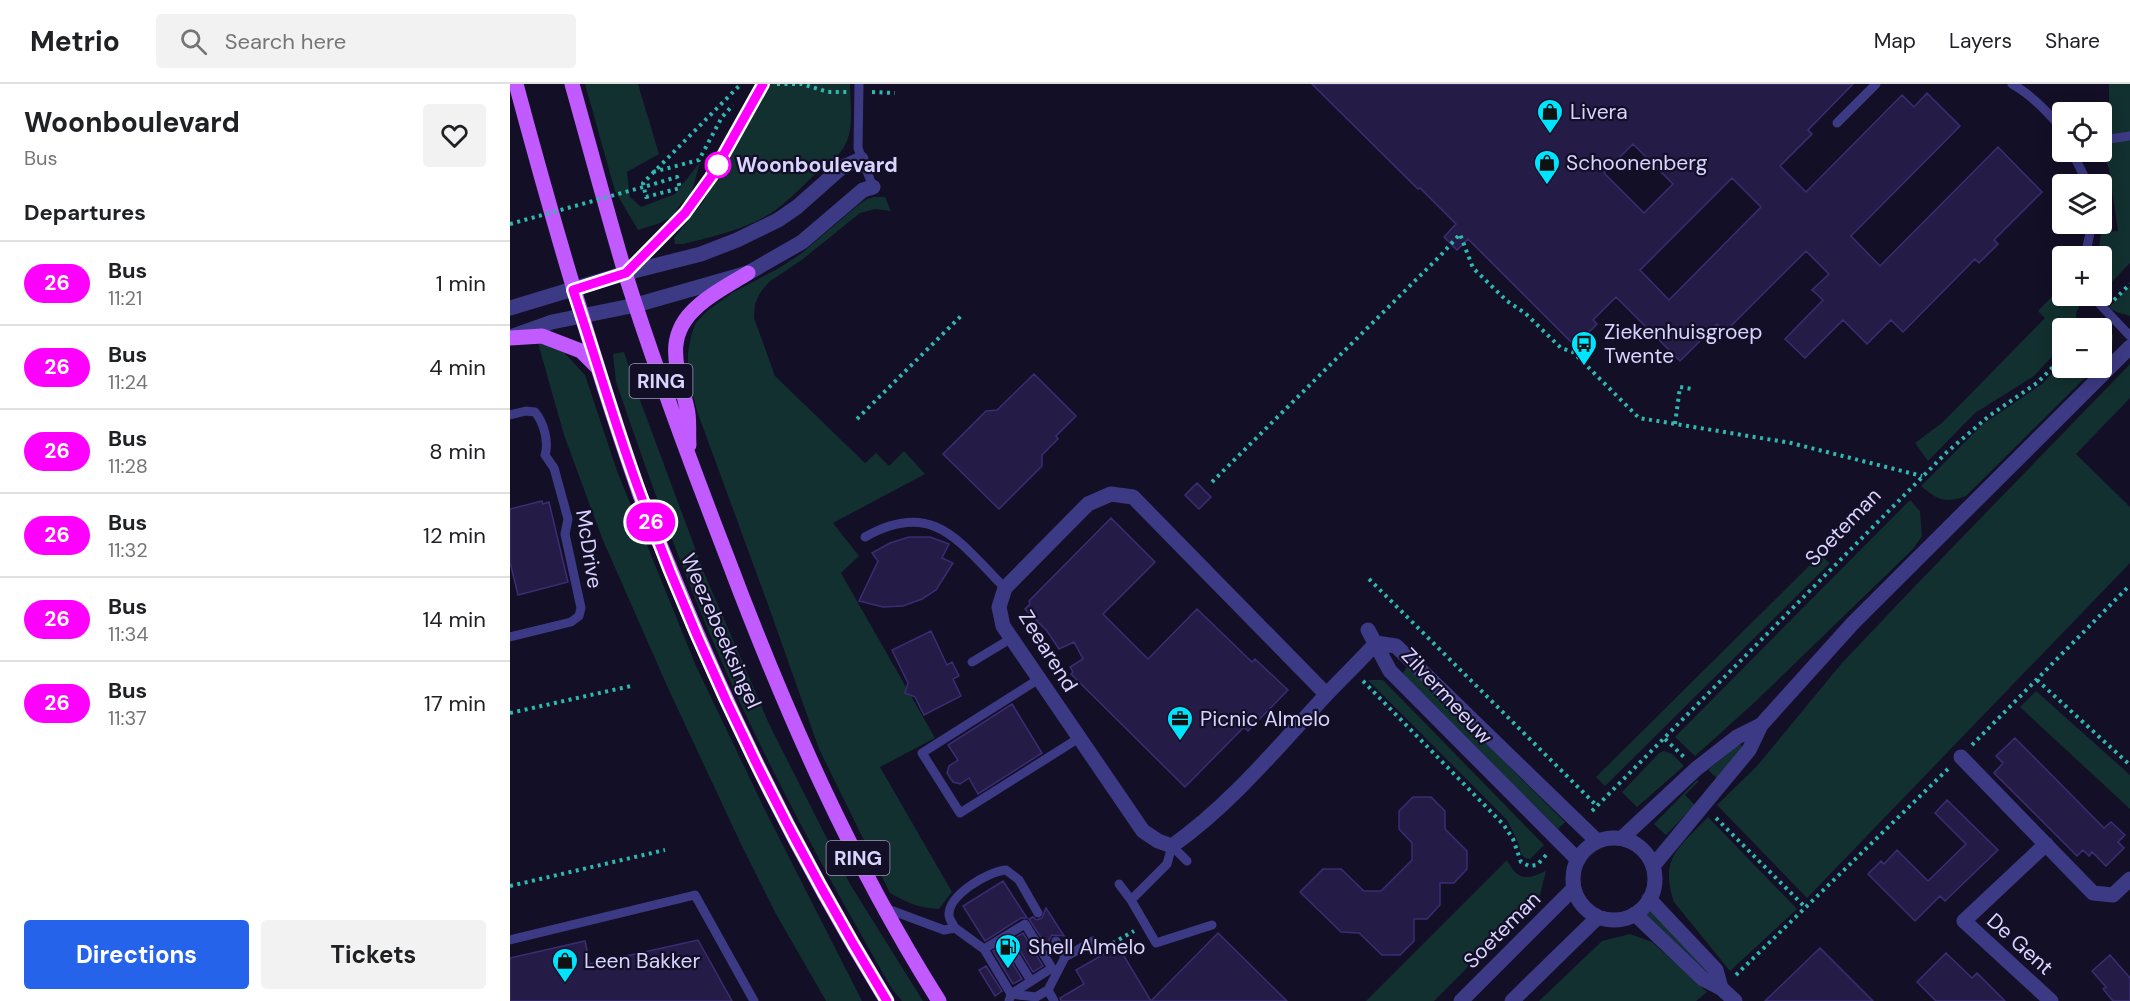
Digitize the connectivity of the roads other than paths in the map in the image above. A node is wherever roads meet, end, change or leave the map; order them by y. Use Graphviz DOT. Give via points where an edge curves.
graph roads {
  1 [pos="516,84"];
  2 [pos="573,84"];
  3 [pos="763,84"];
  4 [pos="1876,84"];
  5 [pos="2012,84"];
  6 [pos="859,88"];
  7 [pos="2052,118"];
  8 [pos="1837,123"];
  9 [pos="2130,136"];
  10 [pos="2112,139"];
  11 [pos="861,159"];
  12 [pos="873,187"];
  13 [pos="626,273"];
  14 [pos="748,273"];
  15 [pos="573,290"];
  16 [pos="636,305"];
  17 [pos="2103,306"];
  18 [pos="510,308"];
  19 [pos="582,316"];
  20 [pos="2130,336"];
  21 [pos="510,337"];
  22 [pos="2130,347"];
  23 [pos="600,370"];
  24 [pos="510,415"];
  25 [pos="689,457"];
  26 [pos="866,537"];
  27 [pos="1005,588"];
  28 [pos="1372,636"];
  29 [pos="510,637"];
  30 [pos="1012,638"];
  31 [pos="972,662"];
  32 [pos="1040,679"];
  33 [pos="1326,694"];
  34 [pos="1761,725"];
  35 [pos="1079,738"];
  36 [pos="1960,757"];
  37 [pos="1622,838"];
  38 [pos="1597,841"];
  39 [pos="2046,844"];
  40 [pos="1172,846"];
  41 [pos="1577,859"];
  42 [pos="1187,861"];
  43 [pos="1653,866"];
  44 [pos="2130,879"];
  45 [pos="1119,884"];
  46 [pos="1573,889"];
  47 [pos="1649,899"];
  48 [pos="1131,900"];
  49 [pos="884,908"];
  50 [pos="1038,913"];
  51 [pos="1635,914"];
  52 [pos="1598,917"];
  53 [pos="1212,925"];
  54 [pos="955,928"];
  55 [pos="1004,937"];
  56 [pos="510,940"];
  57 [pos="1056,941"];
  58 [pos="1093,941"];
  59 [pos="984,949"];
  60 [pos="1065,957"];
  61 [pos="1031,981"];
  62 [pos="1721,988"];
  63 [pos="1048,990"];
  64 [pos="1010,997"];
  65 [pos="754,1001"];
  66 [pos="887,1001"];
  67 [pos="939,1001"];
  68 [pos="1054,1001"];
  69 [pos="1461,1001"];
  70 [pos="1512,1001"];
  71 [pos="1735,1001"];
  72 [pos="2051,1001"];
  1 -- 15 [label="main road, Weezebeeksingel / RING"];
  2 -- 13 [label="main road, Weezebeeksingel / RING"];
  3 -- 13 [label="lane" via="698,195"];
  4 -- 8 [label="lane"];
  5 -- 7 [label="lane" via="2024,90"];
  6 -- 11 [label="lane"];
  9 -- 10 [label="lane"];
  11 -- 12 [label="lane"];
  11 -- 13 [label="street" via="841,168 778,220 737,240 701,255"];
  12 -- 14 [label="street" via="863,190 802,242"];
  13 -- 15 [label="street"];
  13 -- 16 [label="main road, Weezebeeksingel / RING"];
  14 -- 16 [label="street"];
  14 -- 25 [label="main road" via="698,305 682,323 675,345 676,370 688,411"];
  15 -- 18 [label="street"];
  15 -- 19 [label="main road, Weezebeeksingel / RING"];
  16 -- 19 [label="street"];
  16 -- 25 [label="main road, Weezebeeksingel / RING"];
  17 -- 20 [label="lane"];
  19 -- 21 [label="street"];
  19 -- 23 [label="main road, Weezebeeksingel / RING"];
  21 -- 23 [label="main road" via="542,336 581,351"];
  22 -- 34 [label="street" via="1852,623"];
  23 -- 66 [label="main road, Weezebeeksingel / RING" via="641,496 702,648 794,838"];
  24 -- 29 [label="lane, McDrive" via="526,411 540,417 548,446 545,455 554,468 568,519 566,534 581,608 579,616 571,622"];
  25 -- 49 [label="main road, Weezebeeksingel / RING" via="788,709 825,793"];
  26 -- 27 [label="lane" via="881,528 903,523 920,522 943,528"];
  27 -- 30 [label="street, Zeearend" via="999,607 1003,626"];
  27 -- 33 [label="street, Zeearend" via="1088,504 1111,494 1132,497"];
  28 -- 33 [label="street"];
  28 -- 38 [label="street, Zilvermeeuw" via="1396,646"];
  28 -- 41 [label="street, Zilvermeeuw" via="1390,671"];
  30 -- 31 [label="lane"];
  30 -- 32 [label="street, Zeearend"];
  32 -- 35 [label="street, Zeearend"];
  32 -- 35 [label="lane" via="922,753 960,813"];
  33 -- 40 [label="street" via="1274,754 1202,824"];
  34 -- 37 [label="street" via="1737,737 1696,769"];
  34 -- 43 [label="street" via="1749,750"];
  35 -- 40 [label="street, Zeearend" via="1143,831"];
  36 -- 39 [label="street"];
  37 -- 38 [label="street"];
  37 -- 43 [label="street" via="1641,848"];
  38 -- 41 [label="street"];
  39 -- 44 [label="street" via="2093,894 2114,895"];
  39 -- 72 [label="street, De Gent" via="1964,921"];
  40 -- 42 [label="lane"];
  40 -- 48 [label="lane" via="1167,864"];
  41 -- 46 [label="street"];
  43 -- 47 [label="street" via="1655,881"];
  45 -- 48 [label="lane"];
  46 -- 52 [label="street" via="1582,906"];
  46 -- 69 [label="street, Soeteman"];
  47 -- 51 [label="street"];
  47 -- 62 [label="street" via="1716,970"];
  48 -- 53 [label="lane" via="1156,943"];
  49 -- 54 [label="lane" via="944,930"];
  49 -- 67 [label="main road, Weezebeeksingel / RING"];
  50 -- 54 [label="lane" via="1019,880 1006,870 996,870 951,904 949,916"];
  51 -- 52 [label="street" via="1617,920"];
  51 -- 62 [label="street" via="1703,979"];
  52 -- 70 [label="street"];
  54 -- 59 [label="lane"];
  55 -- 59 [label="lane"];
  55 -- 61 [label="lane"];
  55 -- 61 [label="lane" via="1025,924 1052,969"];
  56 -- 65 [label="lane" via="695,895"];
  57 -- 60 [label="lane"];
  58 -- 60 [label="lane"];
  59 -- 64 [label="lane"];
  60 -- 63 [label="lane"];
  61 -- 64 [label="lane"];
  62 -- 71 [label="street"];
  63 -- 64 [label="lane" via="1036,996"];
  63 -- 68 [label="lane"];
}
